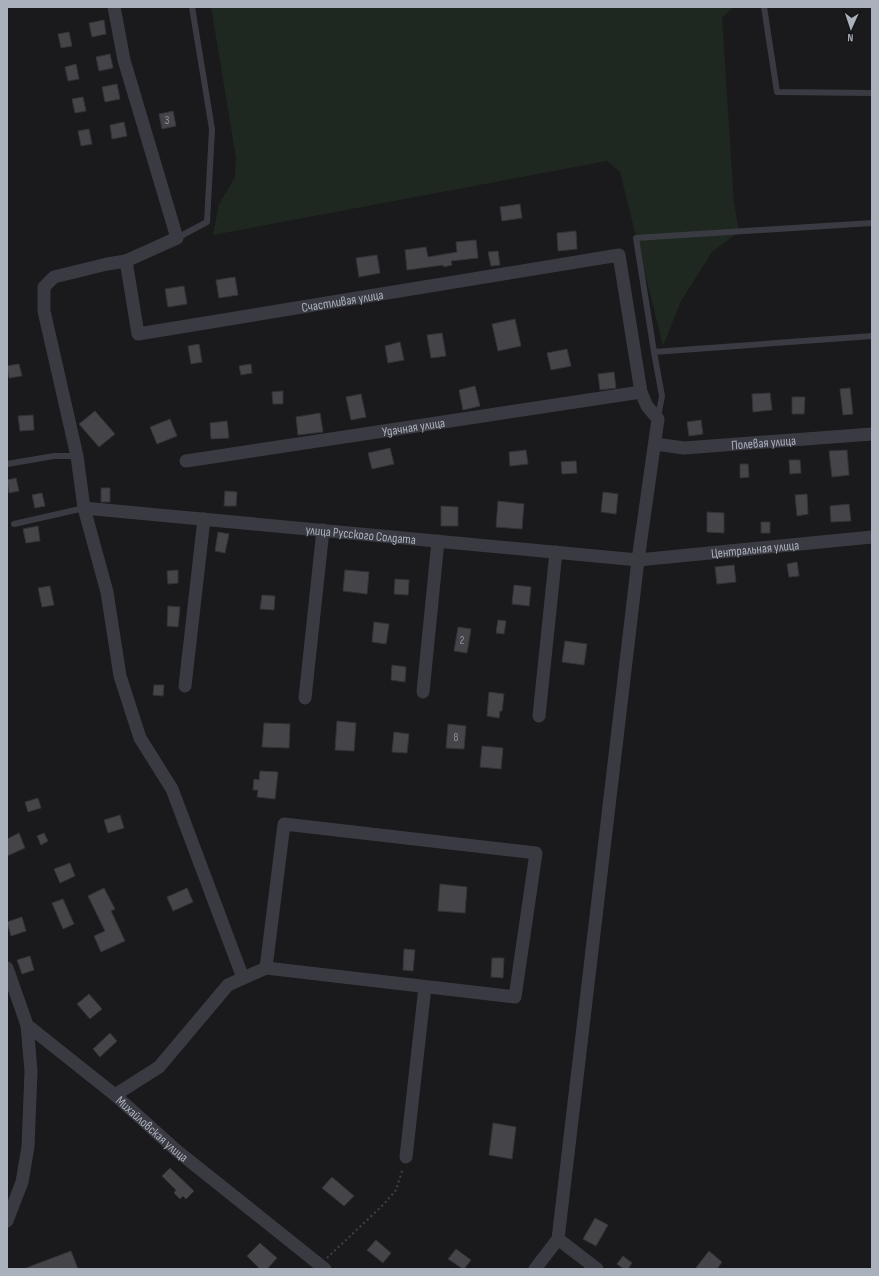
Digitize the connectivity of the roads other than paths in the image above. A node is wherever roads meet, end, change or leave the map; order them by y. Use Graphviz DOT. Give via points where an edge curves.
graph roads {
  1 [pos="114,7"];
  2 [pos="192,7"];
  3 [pos="764,7"];
  4 [pos="872,93"];
  5 [pos="872,222"];
  6 [pos="177,238"];
  7 [pos="126,261"];
  8 [pos="872,336"];
  9 [pos="654,352"];
  10 [pos="641,392"];
  11 [pos="658,419"];
  12 [pos="872,434"];
  13 [pos="654,444"];
  14 [pos="77,456"];
  15 [pos="186,461"];
  16 [pos="7,464"];
  17 [pos="84,508"];
  18 [pos="204,519"];
  19 [pos="14,524"];
  20 [pos="323,530"];
  21 [pos="872,537"];
  22 [pos="438,541"];
  23 [pos="556,552"];
  24 [pos="638,560"];
  25 [pos="185,686"];
  26 [pos="423,692"];
  27 [pos="305,698"];
  28 [pos="539,716"];
  29 [pos="7,968"];
  30 [pos="266,968"];
  31 [pos="243,978"];
  32 [pos="425,987"];
  33 [pos="27,1025"];
  34 [pos="116,1095"];
  35 [pos="406,1157"];
  36 [pos="7,1221"];
  37 [pos="558,1239"];
  38 [pos="323,1267"];
  39 [pos="535,1269"];
  40 [pos="597,1269"];
  1 -- 6 [label="street" via="124,60"];
  2 -- 6 [label="lane" via="212,129 207,222"];
  3 -- 4 [label="lane" via="777,92"];
  5 -- 9 [label="lane" via="636,238"];
  6 -- 7 [label="street"];
  7 -- 10 [label="street, Счастливая улица" via="138,334 619,255"];
  7 -- 14 [label="street" via="54,277 44,287 44,311"];
  8 -- 9 [label="lane"];
  9 -- 11 [label="lane" via="662,396"];
  10 -- 11 [label="street" via="647,406"];
  10 -- 15 [label="street, Удачная улица"];
  11 -- 13 [label="street"];
  12 -- 13 [label="street, Полевая улица" via="684,448"];
  13 -- 24 [label="street"];
  14 -- 16 [label="lane" via="54,456"];
  14 -- 17 [label="street"];
  17 -- 18 [label="street, улица Русского Солдата"];
  17 -- 19 [label="lane"];
  17 -- 31 [label="street" via="107,592 120,676 140,738 172,789"];
  18 -- 20 [label="street, улица Русского Солдата"];
  18 -- 25 [label="street"];
  20 -- 22 [label="street, улица Русского Солдата"];
  20 -- 27 [label="street"];
  21 -- 24 [label="street, Центральная улица"];
  22 -- 23 [label="street, улица Русского Солдата"];
  22 -- 26 [label="street"];
  23 -- 24 [label="street, улица Русского Солдата"];
  23 -- 28 [label="street"];
  24 -- 37 [label="street"];
  29 -- 33 [label="street"];
  30 -- 31 [label="street"];
  30 -- 32 [label="street"];
  30 -- 32 [label="street" via="284,824 536,853 515,997"];
  31 -- 34 [label="street" via="228,985 159,1067"];
  32 -- 35 [label="street"];
  33 -- 34 [label="street, Михайловская улица"];
  33 -- 36 [label="street" via="31,1071 28,1147 22,1182"];
  34 -- 38 [label="street, Михайловская улица" via="176,1150"];
  37 -- 39 [label="street"];
  37 -- 40 [label="street"];
}
